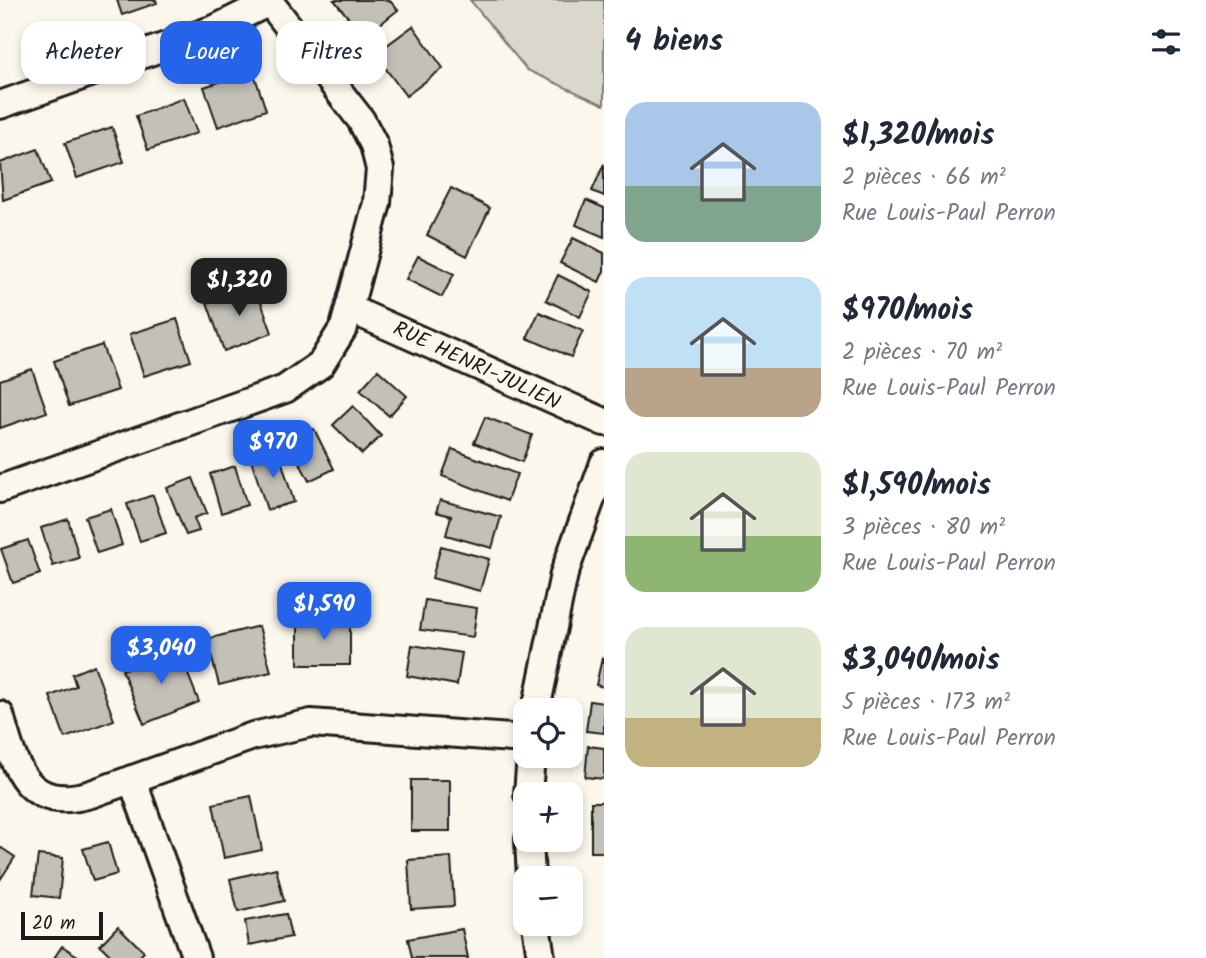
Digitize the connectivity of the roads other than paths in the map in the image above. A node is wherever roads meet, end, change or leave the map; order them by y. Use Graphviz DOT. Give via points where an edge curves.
graph roads {
  1 [pos="268,1"];
  2 [pos="0,105"];
  3 [pos="350,309"];
  4 [pos="604,422"];
  5 [pos="604,463"];
  6 [pos="0,489"];
  7 [pos="538,698"];
  8 [pos="0,715"];
  9 [pos="513,738"];
  10 [pos="132,779"];
  11 [pos="538,936"];
  12 [pos="196,958"];
  13 [pos="541,958"];
  1 -- 2 [label="street" via="217,28"];
  1 -- 3 [label="street" via="361,120 378,158 380,189"];
  3 -- 4 [label="street, RUE HENRI-JULIEN"];
  3 -- 6 [label="street" via="337,342 320,364 285,389"];
  5 -- 7 [label="street" via="568,562"];
  8 -- 10 [label="street" via="18,771 41,793 78,798"];
  9 -- 10 [label="street" via="311,723 264,733"];
  10 -- 12 [label="street"];
  11 -- 13 [label="street"];
}
